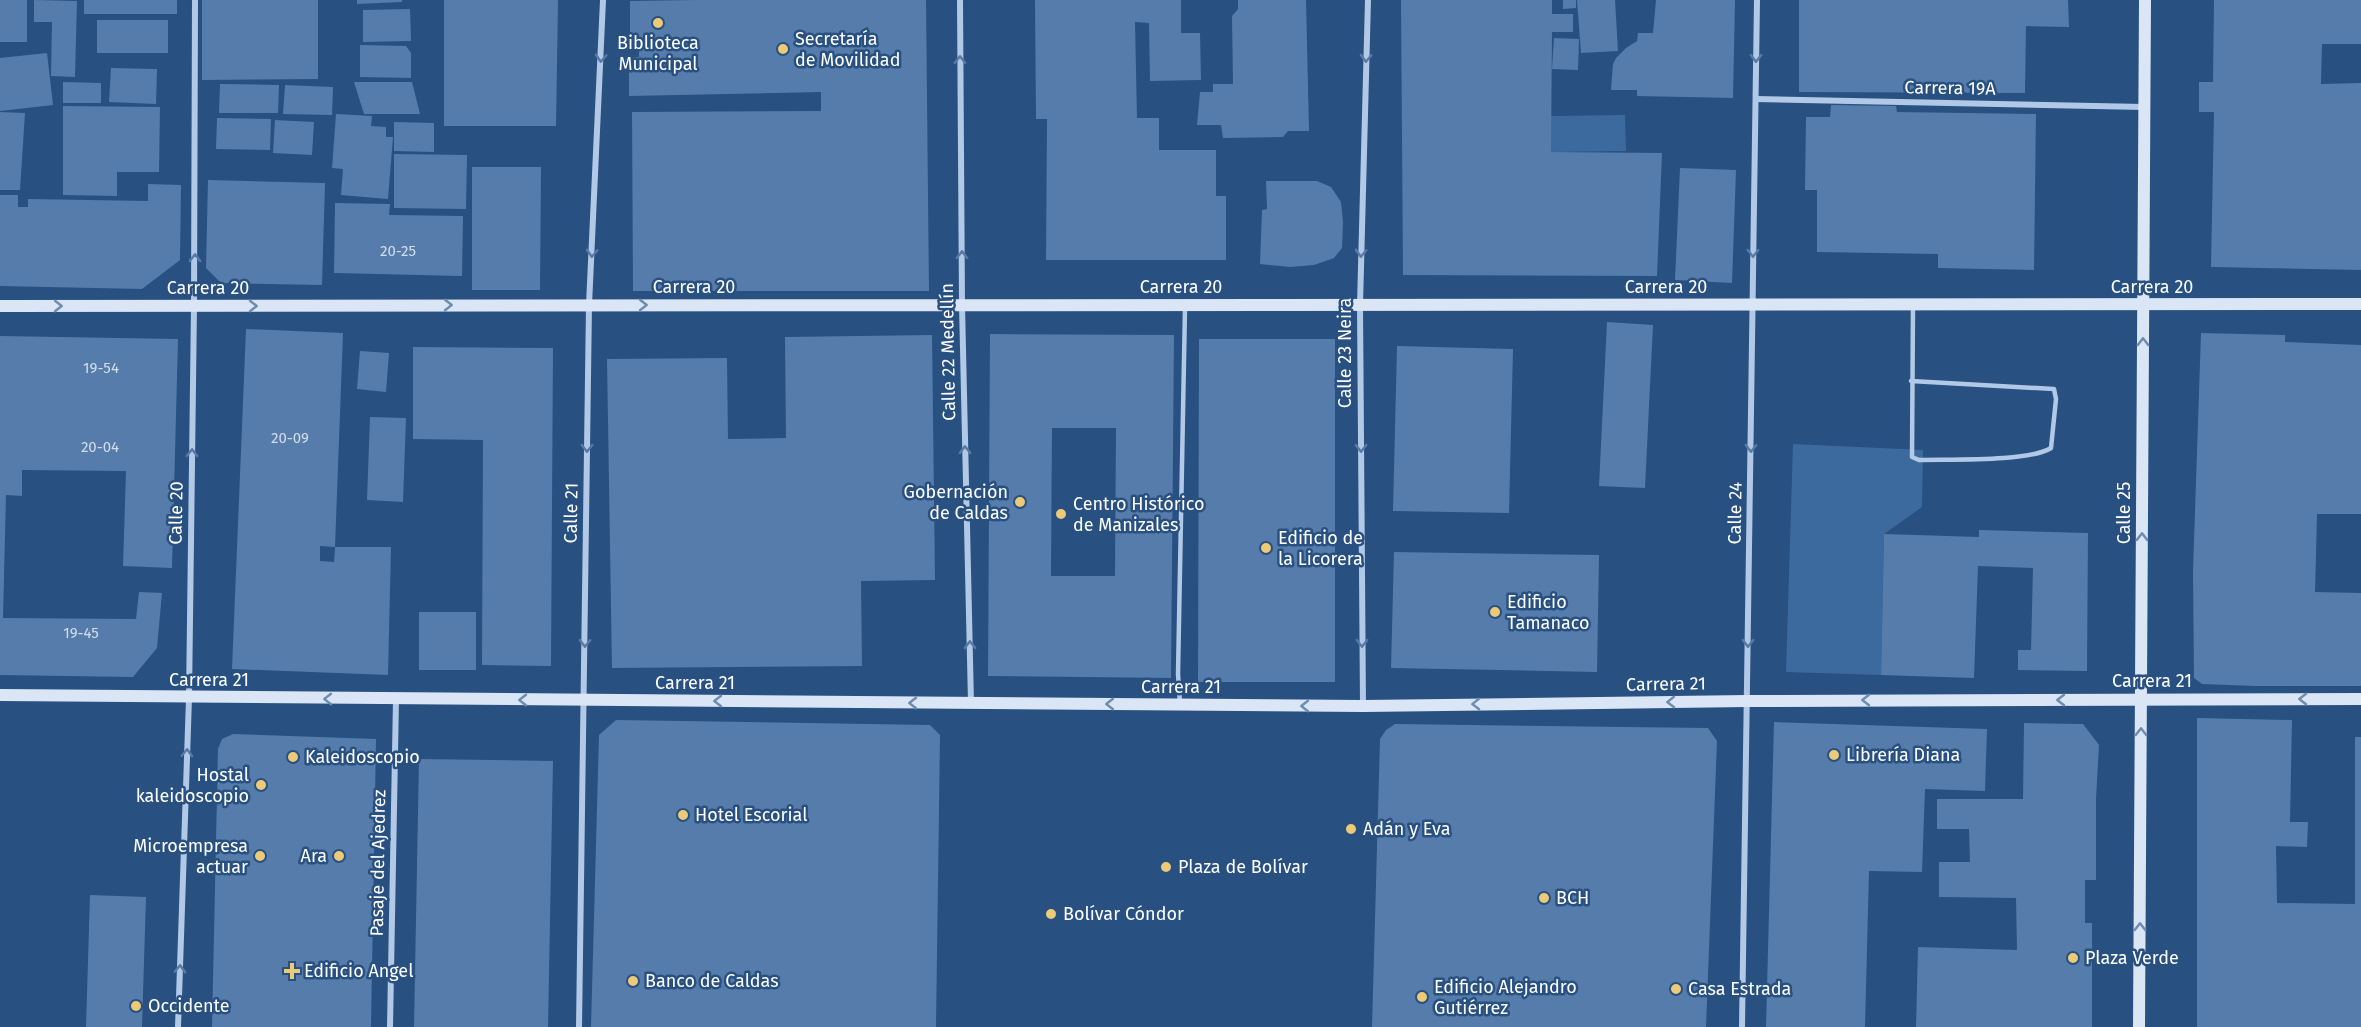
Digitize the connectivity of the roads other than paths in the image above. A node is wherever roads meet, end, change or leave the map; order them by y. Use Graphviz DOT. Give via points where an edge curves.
graph roads {
  1 [pos="195,0"];
  2 [pos="603,0"];
  3 [pos="960,0"];
  4 [pos="1368,0"];
  5 [pos="1757,0"];
  6 [pos="2145,0"];
  7 [pos="1756,99"];
  8 [pos="2144,107"];
  9 [pos="1753,304"];
  10 [pos="1912,304"];
  11 [pos="2361,304"];
  12 [pos="589,305"];
  13 [pos="962,305"];
  14 [pos="1185,305"];
  15 [pos="1360,305"];
  16 [pos="2143,305"];
  17 [pos="0,306"];
  18 [pos="194,306"];
  19 [pos="1911,381"];
  20 [pos="0,695"];
  21 [pos="189,698"];
  22 [pos="396,699"];
  23 [pos="2141,699"];
  24 [pos="2361,699"];
  25 [pos="584,700"];
  26 [pos="1747,701"];
  27 [pos="971,703"];
  28 [pos="1180,705"];
  29 [pos="1363,706"];
  30 [pos="178,1027"];
  31 [pos="390,1027"];
  32 [pos="579,1027"];
  33 [pos="1742,1027"];
  34 [pos="2139,1027"];
  18 -- 1 [label="street, Calle 20, one-way"];
  2 -- 12 [label="street, Calle 21, one-way"];
  13 -- 3 [label="street, Calle 22 Medellín, one-way"];
  4 -- 15 [label="street, Calle 23 Neira, one-way"];
  5 -- 7 [label="street, Calle 24, one-way"];
  6 -- 8 [label="main road, Calle 25"];
  7 -- 8 [label="street, Carrera 19A"];
  7 -- 9 [label="street, Calle 24, one-way"];
  8 -- 16 [label="main road, Calle 25"];
  9 -- 10 [label="main road, Carrera 20"];
  9 -- 15 [label="main road, Carrera 20"];
  9 -- 26 [label="street, Calle 24, one-way"];
  10 -- 16 [label="main road, Carrera 20"];
  10 -- 19 [label="lane"];
  11 -- 16 [label="main road, Carrera 20"];
  12 -- 13 [label="main road, Carrera 20, one-way"];
  18 -- 12 [label="main road, Carrera 20, one-way"];
  12 -- 25 [label="street, Calle 21, one-way"];
  13 -- 14 [label="main road, Carrera 20"];
  27 -- 13 [label="street, Calle 22 Medellín, one-way"];
  14 -- 15 [label="main road, Carrera 20"];
  14 -- 28 [label="lane"];
  15 -- 29 [label="street, Calle 23 Neira, one-way"];
  23 -- 16 [label="main road, Calle 25, one-way"];
  17 -- 18 [label="main road, Carrera 20, one-way"];
  21 -- 18 [label="street, Calle 20, one-way"];
  19 -- 19 [label="lane" via="1915,459 2022,457 2043,454 2051,448 2054,389"];
  20 -- 21 [label="main road, Carrera 21"];
  22 -- 21 [label="main road, Carrera 21, one-way"];
  30 -- 21 [label="street, Calle 20, one-way"];
  25 -- 22 [label="main road, Carrera 21, one-way"];
  22 -- 31 [label="street, Pasaje del Ajedrez"];
  24 -- 23 [label="main road, Carrera 21, one-way"];
  23 -- 26 [label="main road, Carrera 21, one-way"];
  34 -- 23 [label="main road, Calle 25, one-way"];
  27 -- 25 [label="main road, Carrera 21, one-way"];
  25 -- 32 [label="street, Calle 21"];
  26 -- 29 [label="main road, Carrera 21, one-way"];
  26 -- 33 [label="street, Calle 24"];
  28 -- 27 [label="main road, Carrera 21, one-way"];
  29 -- 28 [label="main road, Carrera 21, one-way"];
}
